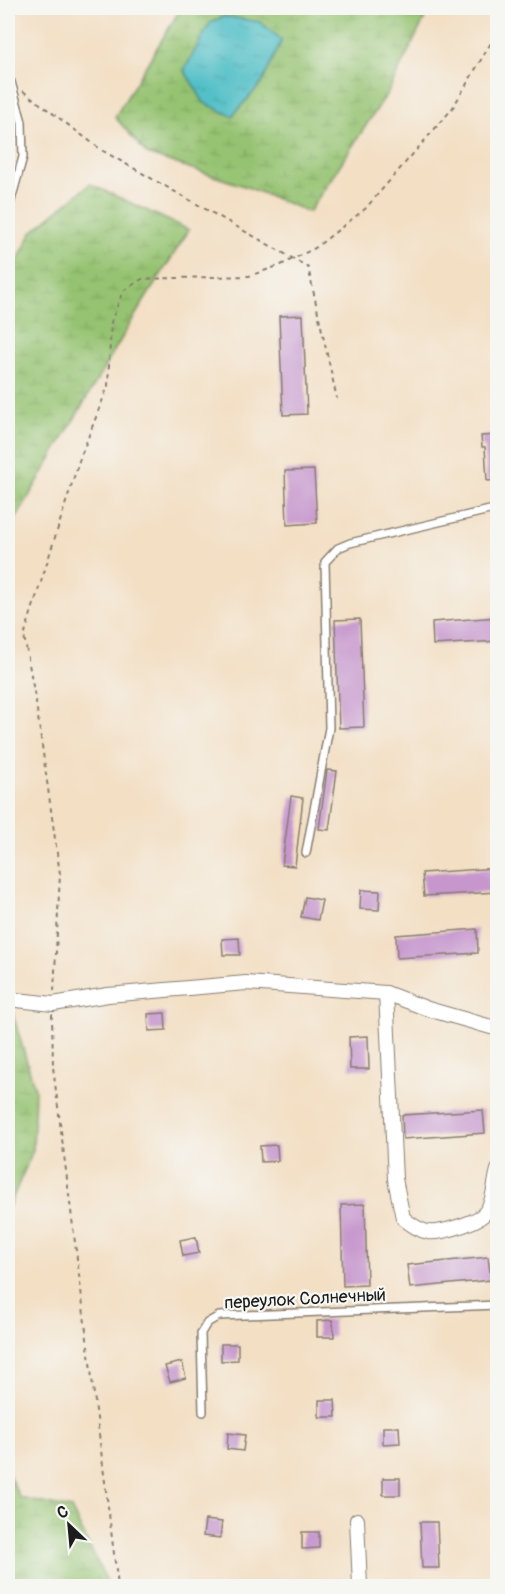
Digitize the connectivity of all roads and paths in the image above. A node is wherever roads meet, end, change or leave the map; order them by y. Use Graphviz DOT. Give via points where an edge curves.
graph roads {
  1 [pos="498,31"];
  2 [pos="9,80"];
  3 [pos="8,211"];
  4 [pos="294,259"];
  5 [pos="337,399"];
  6 [pos="498,508"];
  7 [pos="306,853"];
  8 [pos="386,993"];
  9 [pos="8,999"];
  10 [pos="53,1004"];
  11 [pos="498,1029"];
  12 [pos="498,1170"];
  13 [pos="498,1305"];
  14 [pos="203,1412"];
  15 [pos="357,1520"];
  16 [pos="118,1587"];
  17 [pos="360,1587"];
  1 -- 4 [label="path" via="452,109 365,209 315,248"];
  2 -- 3 [label="lane" via="22,122 23,157"];
  2 -- 4 [label="path" via="103,151"];
  4 -- 5 [label="path" via="308,267"];
  4 -- 10 [label="path" via="249,276 142,279 123,291 111,322 108,386 79,461 24,636 60,874"];
  6 -- 7 [label="lane" via="350,543 338,548 325,562 329,728"];
  8 -- 10 [label="street" via="246,983"];
  8 -- 11 [label="street" via="428,1010"];
  8 -- 12 [label="street" via="395,1179 403,1218 430,1232 468,1224 484,1215"];
  9 -- 10 [label="street"];
  10 -- 16 [label="path" via="53,1067"];
  13 -- 14 [label="lane, переулок Солнечный" via="219,1316 207,1323 201,1333"];
  15 -- 17 [label="street"];
}
